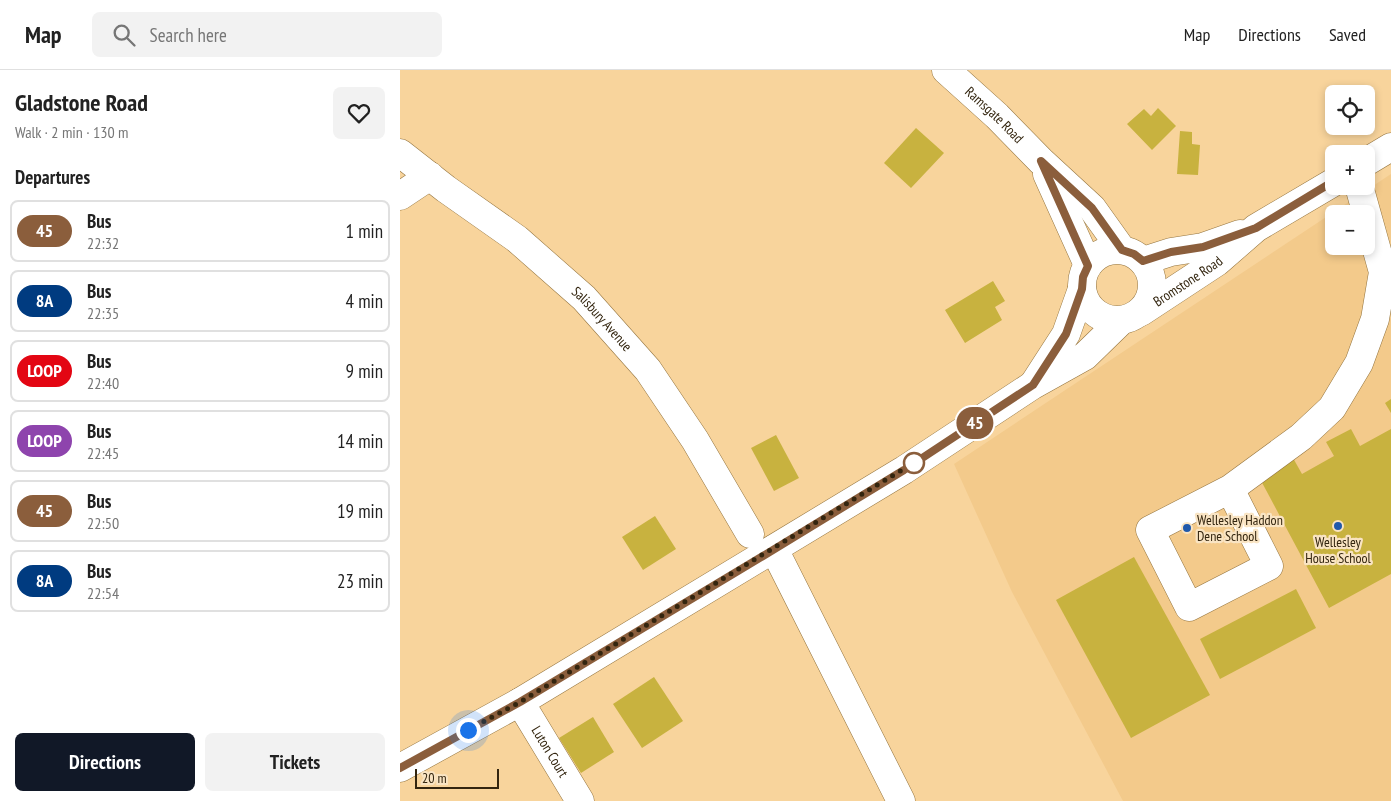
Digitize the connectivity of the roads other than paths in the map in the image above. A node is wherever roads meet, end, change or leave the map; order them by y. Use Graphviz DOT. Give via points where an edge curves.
graph roads {
  1 [pos="946,70"];
  2 [pos="1391,148"];
  3 [pos="400,153"];
  4 [pos="1375,157"];
  5 [pos="1041,161"];
  6 [pos="430,176"];
  7 [pos="1325,187"];
  8 [pos="1362,195"];
  9 [pos="400,196"];
  10 [pos="1256,228"];
  11 [pos="1133,256"];
  12 [pos="1085,277"];
  13 [pos="1132,316"];
  14 [pos="1033,385"];
  15 [pos="1230,489"];
  16 [pos="750,534"];
  17 [pos="774,549"];
  18 [pos="520,702"];
  19 [pos="400,768"];
  20 [pos="580,801"];
  21 [pos="901,801"];
  1 -- 5 [label="main road, Ramsgate Road"];
  2 -- 4 [label="main road"];
  3 -- 6 [label="main road, Salisbury Avenue"];
  5 -- 11 [label="main road, Ramsgate Road" via="1092,208"];
  5 -- 12 [label="main road, Ramsgate Road"];
  6 -- 9 [label="main road"];
  6 -- 16 [label="main road, Salisbury Avenue" via="517,239 590,305 648,370 695,440"];
  7 -- 10 [label="main road, Bromstone Road"];
  8 -- 15 [label="main road" via="1383,272 1375,319 1359,363 1332,408 1301,437"];
  10 -- 11 [label="main road, Bromstone Road" via="1203,247"];
  10 -- 13 [label="main road, Bromstone Road" via="1217,262"];
  11 -- 12 [label="main road" via="1112,250 1103,253"];
  11 -- 13 [label="main road" via="1150,270 1152,293 1148,303"];
  12 -- 13 [label="main road" via="1085,300 1091,309 1111,320"];
  12 -- 14 [label="main road" via="1066,334"];
  13 -- 14 [label="main road" via="1085,356"];
  14 -- 17 [label="main road" via="904,470"];
  15 -- 15 [label="main road" via="1269,566 1189,606 1150,530"];
  17 -- 18 [label="main road"];
  17 -- 21 [label="main road"];
  18 -- 19 [label="main road"];
  18 -- 20 [label="main road, Luton Court"];
}
